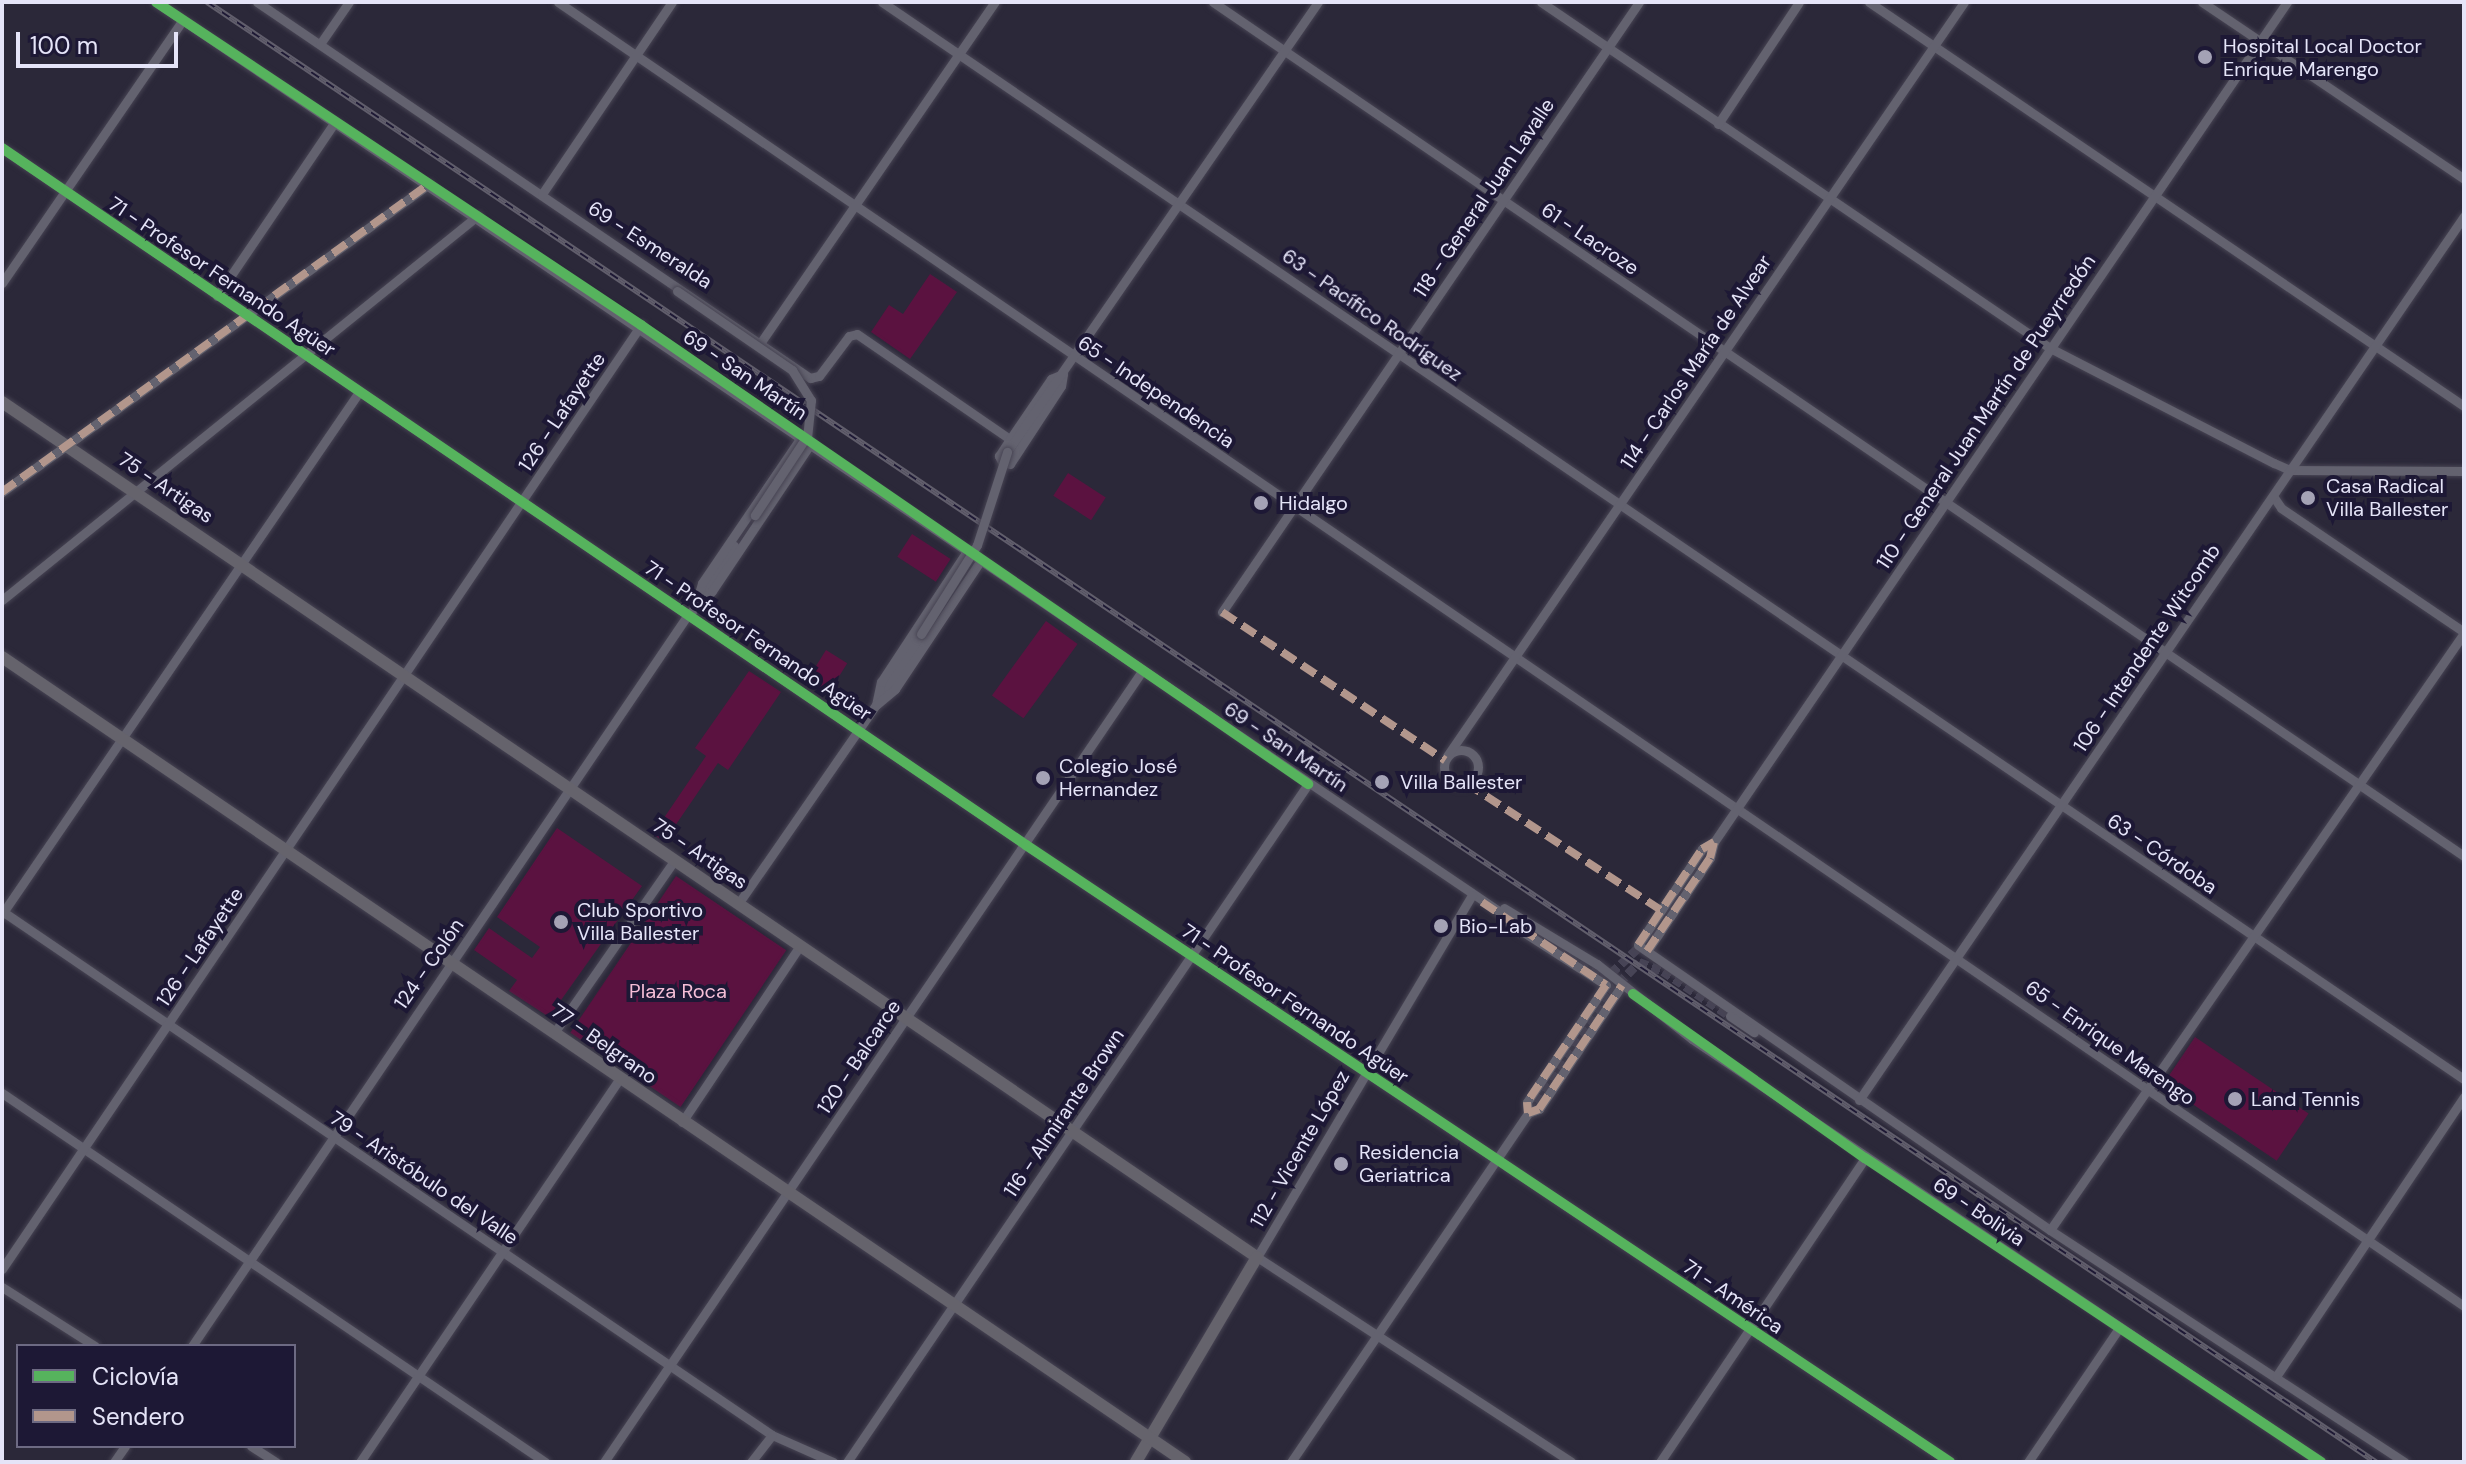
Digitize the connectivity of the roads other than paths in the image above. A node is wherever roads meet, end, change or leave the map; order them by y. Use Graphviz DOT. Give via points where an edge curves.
graph roads {
  1 [pos="156,2"];
  2 [pos="257,2"];
  3 [pos="349,2"];
  4 [pos="558,2"];
  5 [pos="672,2"];
  6 [pos="882,2"];
  7 [pos="995,2"];
  8 [pos="1213,2"];
  9 [pos="1318,2"];
  10 [pos="1541,2"];
  11 [pos="1639,2"];
  12 [pos="1799,2"];
  13 [pos="1869,2"];
  14 [pos="1964,2"];
  15 [pos="2202,2"];
  16 [pos="2287,2"];
  17 [pos="183,20"];
  18 [pos="2260,41"];
  19 [pos="320,44"];
  20 [pos="1934,45"];
  21 [pos="1608,48"];
  22 [pos="1285,51"];
  23 [pos="637,55"];
  24 [pos="959,55"];
  25 [pos="335,122"];
  26 [pos="1718,124"];
  27 [pos="2,148"];
  28 [pos="2464,179"];
  29 [pos="429,184"];
  30 [pos="63,190"];
  31 [pos="542,194"];
  32 [pos="2155,195"];
  33 [pos="1829,199"];
  34 [pos="1503,201"];
  35 [pos="1180,204"];
  36 [pos="856,208"];
  37 [pos="477,216"];
  38 [pos="2464,216"];
  39 [pos="625,254"];
  40 [pos="2,283"];
  41 [pos="217,296"];
  42 [pos="248,317"];
  43 [pos="641,325"];
  44 [pos="761,342"];
  45 [pos="2375,345"];
  46 [pos="2050,348"];
  47 [pos="1724,353"];
  48 [pos="302,354"];
  49 [pos="1398,355"];
  50 [pos="1075,358"];
  51 [pos="1060,378"];
  52 [pos="359,392"];
  53 [pos="2,402"];
  54 [pos="2464,406"];
  55 [pos="802,436"];
  56 [pos="1010,439"];
  57 [pos="811,443"];
  58 [pos="67,446"];
  59 [pos="2290,470"];
  60 [pos="2464,471"];
  61 [pos="2,492"];
  62 [pos="137,493"];
  63 [pos="2273,496"];
  64 [pos="522,503"];
  65 [pos="1946,505"];
  66 [pos="1620,506"];
  67 [pos="1295,508"];
  68 [pos="967,551"];
  69 [pos="981,560"];
  70 [pos="242,563"];
  71 [pos="2,600"];
  72 [pos="696,603"];
  73 [pos="1222,612"];
  74 [pos="687,616"];
  75 [pos="2464,633"];
  76 [pos="2164,652"];
  77 [pos="1842,656"];
  78 [pos="2,657"];
  79 [pos="1515,658"];
  80 [pos="1142,671"];
  81 [pos="405,677"];
  82 [pos="876,705"];
  83 [pos="859,730"];
  84 [pos="122,737"];
  85 [pos="1462,746"];
  86 [pos="1308,784"];
  87 [pos="2358,784"];
  88 [pos="571,789"];
  89 [pos="2062,807"];
  90 [pos="1737,808"];
  91 [pos="1026,845"];
  92 [pos="285,853"];
  93 [pos="2464,856"];
  94 [pos="674,861"];
  95 [pos="1472,895"];
  96 [pos="1482,902"];
  97 [pos="738,904"];
  98 [pos="2,912"];
  99 [pos="1509,918"];
  100 [pos="2253,938"];
  101 [pos="800,946"];
  102 [pos="1193,956"];
  103 [pos="1958,960"];
  104 [pos="451,964"];
  105 [pos="1622,985"];
  106 [pos="1730,1016"];
  107 [pos="908,1018"];
  108 [pos="168,1025"];
  109 [pos="554,1033"];
  110 [pos="1796,1058"];
  111 [pos="1365,1074"];
  112 [pos="2464,1079"];
  113 [pos="619,1080"];
  114 [pos="2148,1091"];
  115 [pos="2,1093"];
  116 [pos="2464,1097"];
  117 [pos="1859,1100"];
  118 [pos="1528,1113"];
  119 [pos="682,1122"];
  120 [pos="1073,1131"];
  121 [pos="332,1136"];
  122 [pos="84,1147"];
  123 [pos="1865,1158"];
  124 [pos="1496,1160"];
  125 [pos="789,1193"];
  126 [pos="2050,1230"];
  127 [pos="2366,1240"];
  128 [pos="501,1252"];
  129 [pos="1257,1257"];
  130 [pos="249,1263"];
  131 [pos="2,1269"];
  132 [pos="2,1287"];
  133 [pos="953,1305"];
  134 [pos="2464,1306"];
  135 [pos="2119,1328"];
  136 [pos="1748,1329"];
  137 [pos="1379,1334"];
  138 [pos="92,1344"];
  139 [pos="193,1344"];
  140 [pos="670,1365"];
  141 [pos="2277,1375"];
  142 [pos="419,1376"];
  143 [pos="772,1435"];
  144 [pos="1150,1439"];
  145 [pos="254,1448"];
  146 [pos="276,1462"];
  147 [pos="360,1462"];
  148 [pos="545,1462"];
  149 [pos="604,1462"];
  150 [pos="751,1462"];
  151 [pos="833,1462"];
  152 [pos="847,1462"];
  153 [pos="1136,1462"];
  154 [pos="1185,1462"];
  155 [pos="1291,1462"];
  156 [pos="1571,1462"];
  157 [pos="1660,1462"];
  158 [pos="1950,1462"];
  159 [pos="2028,1462"];
  160 [pos="2321,1462"];
  161 [pos="2405,1462"];
  1 -- 17 [label="street, 69 - San Martín"];
  2 -- 19 [label="street, 69 - Esmeralda"];
  3 -- 19 [label="street"];
  4 -- 23 [label="street, 65 - Independencia"];
  5 -- 23 [label="street"];
  6 -- 24 [label="street, 63 - Pacífico Rodríguez"];
  7 -- 24 [label="street"];
  8 -- 22 [label="street, 61 - Lacroze"];
  9 -- 22 [label="street"];
  10 -- 21 [label="street"];
  11 -- 21 [label="street, 118 - General Juan Lavalle"];
  12 -- 26 [label="street"];
  13 -- 20 [label="street"];
  14 -- 20 [label="street, 114 - Carlos María de Alvear"];
  15 -- 18 [label="street"];
  16 -- 18 [label="street, 110 - General Juan Martín de Pueyrredón"];
  17 -- 25 [label="street, 69 - San Martín"];
  17 -- 30 [label="street"];
  18 -- 28 [label="street"];
  18 -- 32 [label="street, 110 - General Juan Martín de Pueyrredón"];
  19 -- 31 [label="street, 69 - Esmeralda"];
  20 -- 32 [label="street"];
  20 -- 33 [label="street, 114 - Carlos María de Alvear"];
  21 -- 26 [label="street"];
  21 -- 34 [label="street, 118 - General Juan Lavalle"];
  22 -- 34 [label="street, 61 - Lacroze"];
  22 -- 35 [label="street"];
  23 -- 31 [label="street"];
  23 -- 36 [label="street, 65 - Independencia"];
  24 -- 35 [label="street, 63 - Pacífico Rodríguez"];
  24 -- 36 [label="street"];
  25 -- 29 [label="street, 69 - San Martín"];
  25 -- 41 [label="street"];
  26 -- 33 [label="street"];
  27 -- 30 [label="street, 71 - Profesor Fernando Agüer"];
  29 -- 37 [label="street, 69 - San Martín"];
  29 -- 42 [label="street"];
  30 -- 40 [label="street"];
  30 -- 41 [label="street, 71 - Profesor Fernando Agüer"];
  31 -- 39 [label="street, 69 - Esmeralda"];
  32 -- 45 [label="street"];
  32 -- 46 [label="street, 110 - General Juan Martín de Pueyrredón"];
  33 -- 46 [label="street"];
  33 -- 47 [label="street, 114 - Carlos María de Alvear"];
  34 -- 47 [label="street, 61 - Lacroze"];
  34 -- 49 [label="street, 118 - General Juan Lavalle"];
  35 -- 49 [label="street, 63 - Pacífico Rodríguez"];
  35 -- 50 [label="street"];
  36 -- 44 [label="street"];
  36 -- 50 [label="street, 65 - Independencia"];
  37 -- 43 [label="street, 69 - San Martín"];
  37 -- 48 [label="street"];
  38 -- 45 [label="street, 106 - Intendente Witcomb"];
  39 -- 44 [label="street, 69 - Esmeralda" via="651,266"];
  39 -- 72 [label="street, bridge" via="792,370 811,400 807,436"];
  41 -- 42 [label="street, 71 - Profesor Fernando Agüer"];
  42 -- 48 [label="street, 71 - Profesor Fernando Agüer"];
  42 -- 58 [label="street"];
  43 -- 55 [label="street, 69 - San Martín"];
  43 -- 64 [label="street, 126 - Lafayette"];
  44 -- 56 [label="street, 69 - Esmeralda" via="815,379 849,336 857,334"];
  45 -- 54 [label="street"];
  45 -- 59 [label="street, 106 - Intendente Witcomb"];
  46 -- 59 [label="street"];
  46 -- 65 [label="street, 110 - General Juan Martín de Pueyrredón"];
  47 -- 65 [label="street, 61 - Lacroze"];
  47 -- 66 [label="street, 114 - Carlos María de Alvear"];
  48 -- 52 [label="street, 71 - Profesor Fernando Agüer"];
  48 -- 62 [label="street"];
  49 -- 66 [label="street, 63 - Pacífico Rodríguez"];
  49 -- 67 [label="street, 118 - General Juan Lavalle"];
  50 -- 51 [label="street"];
  50 -- 67 [label="street, 65 - Independencia"];
  51 -- 56 [label="street" via="1051,379"];
  51 -- 56 [label="street" via="1061,386 1010,464 999,456"];
  51 -- 82 [label="street, bridge" via="1007,452 977,545"];
  52 -- 64 [label="street, 71 - Profesor Fernando Agüer"];
  52 -- 70 [label="street"];
  53 -- 58 [label="street, 75 - Artigas"];
  55 -- 57 [label="street, 69 - San Martín"];
  55 -- 72 [label="street, 124 - Colón" via="702,583"];
  57 -- 68 [label="street, 69 - San Martín"];
  57 -- 72 [label="street, 124 - Colón" via="712,591"];
  58 -- 61 [label="street"];
  58 -- 62 [label="street, 75 - Artigas"];
  59 -- 60 [label="street"];
  59 -- 63 [label="street, 106 - Intendente Witcomb"];
  62 -- 70 [label="street, 75 - Artigas"];
  62 -- 71 [label="street"];
  63 -- 75 [label="street" via="2281,508"];
  63 -- 76 [label="street, 106 - Intendente Witcomb"];
  64 -- 74 [label="street, 71 - Profesor Fernando Agüer"];
  64 -- 81 [label="street, 126 - Lafayette"];
  65 -- 76 [label="street, 61 - Lacroze"];
  65 -- 77 [label="street, 110 - General Juan Martín de Pueyrredón"];
  66 -- 77 [label="street, 63 - Pacífico Rodríguez"];
  66 -- 79 [label="street, 114 - Carlos María de Alvear"];
  67 -- 73 [label="street, 118 - General Juan Lavalle"];
  67 -- 79 [label="street, 65 - Independencia"];
  68 -- 69 [label="street, 69 - San Martín"];
  68 -- 82 [label="street" via="881,682"];
  69 -- 80 [label="street, 69 - San Martín"];
  69 -- 82 [label="street" via="895,689"];
  70 -- 81 [label="street, 75 - Artigas"];
  70 -- 84 [label="street"];
  72 -- 74 [label="street, 124 - Colón"];
  74 -- 83 [label="street, 71 - Profesor Fernando Agüer"];
  74 -- 88 [label="street, 124 - Colón"];
  75 -- 87 [label="street"];
  76 -- 87 [label="street, 61 - Lacroze"];
  76 -- 89 [label="street, 106 - Intendente Witcomb"];
  77 -- 89 [label="street, 63 - Córdoba"];
  77 -- 90 [label="street, 110 - General Juan Martín de Pueyrredón"];
  78 -- 84 [label="street, 77 - Belgrano"];
  79 -- 85 [label="street, 114 - Carlos María de Alvear"];
  79 -- 90 [label="street, 65 - Independencia"];
  80 -- 86 [label="street, 69 - San Martín"];
  80 -- 91 [label="street, 120 - Balcarce"];
  81 -- 88 [label="street, 75 - Artigas"];
  81 -- 92 [label="street, 126 - Lafayette"];
  82 -- 83 [label="street"];
  83 -- 91 [label="street, 71 - Profesor Fernando Agüer"];
  83 -- 97 [label="street"];
  84 -- 92 [label="street, 77 - Belgrano"];
  84 -- 98 [label="street"];
  85 -- 85 [label="street, 114 - Carlos María de Alvear" via="1447,756 1446,776 1466,783 1479,766"];
  86 -- 95 [label="street, 69 - San Martín"];
  86 -- 102 [label="street, 116 - Almirante Brown"];
  87 -- 93 [label="street, 61 - Lacroze"];
  87 -- 100 [label="street"];
  88 -- 94 [label="street, 75 - Artigas"];
  88 -- 104 [label="street, 124 - Colón"];
  89 -- 100 [label="street, 63 - Córdoba"];
  89 -- 103 [label="street, 106 - Intendente Witcomb"];
  90 -- 103 [label="street, 65 - Enrique Marengo"];
  90 -- 110 [label="street, 110 - General Juan Martín de Pueyrredón" via="1714,842 1702,849 1642,948"];
  91 -- 102 [label="street, 71 - Profesor Fernando Agüer"];
  91 -- 107 [label="street, 120 - Balcarce"];
  92 -- 104 [label="street, 77 - Belgrano"];
  92 -- 108 [label="street, 126 - Lafayette"];
  94 -- 97 [label="street, 75 - Artigas"];
  94 -- 109 [label="street"];
  95 -- 96 [label="street, 69 - San Martín"];
  95 -- 111 [label="street, 112 - Vicente López"];
  96 -- 99 [label="street, 69 - San Martín"];
  96 -- 105 [label="street, 69 - San Martín" via="1500,905"];
  96 -- 118 [label="street, 69 - San Martín" via="1606,985 1527,1102"];
  97 -- 101 [label="street, 75 - Artigas"];
  98 -- 108 [label="street, 79 - Aristóbulo del Valle"];
  100 -- 112 [label="street, 63 - Córdoba"];
  100 -- 114 [label="street"];
  101 -- 107 [label="street, 75 - Artigas"];
  101 -- 119 [label="street"];
  102 -- 111 [label="street, 71 - Profesor Fernando Agüer"];
  102 -- 120 [label="street, 116 - Almirante Brown"];
  103 -- 114 [label="street, 65 - Enrique Marengo"];
  103 -- 117 [label="street, 106 - Intendente Witcomb"];
  104 -- 109 [label="street, 77 - Belgrano"];
  104 -- 121 [label="street, 124 - Colón"];
  105 -- 118 [label="street" via="1539,1109"];
  105 -- 123 [label="street, 69 - Bolivia"];
  106 -- 110 [label="street"];
  107 -- 120 [label="street, 75 - Artigas"];
  107 -- 125 [label="street, 120 - Balcarce"];
  108 -- 121 [label="street, 79 - Aristóbulo del Valle"];
  108 -- 122 [label="street, 126 - Lafayette"];
  109 -- 113 [label="street, 77 - Belgrano"];
  110 -- 117 [label="street"];
  111 -- 124 [label="street, 71 - Profesor Fernando Agüer"];
  111 -- 129 [label="street, 112 - Vicente López"];
  113 -- 119 [label="street, 77 - Belgrano"];
  113 -- 128 [label="street"];
  114 -- 126 [label="street"];
  114 -- 127 [label="street, 65 - Enrique Marengo"];
  115 -- 122 [label="street"];
  116 -- 127 [label="street"];
  117 -- 126 [label="street"];
  118 -- 124 [label="street"];
  119 -- 125 [label="street, 77 - Belgrano"];
  120 -- 129 [label="street, 75 - Artigas"];
  120 -- 133 [label="street, 116 - Almirante Brown"];
  121 -- 128 [label="street, 79 - Aristóbulo del Valle"];
  121 -- 130 [label="street, 124 - Colón"];
  122 -- 130 [label="street"];
  122 -- 131 [label="street, 126 - Lafayette"];
  123 -- 135 [label="street, 69 - Bolivia"];
  123 -- 136 [label="street"];
  124 -- 136 [label="street, 71 - América"];
  124 -- 137 [label="street"];
  125 -- 133 [label="street, 77 - Belgrano"];
  125 -- 140 [label="street, 120 - Balcarce"];
  126 -- 141 [label="street"];
  127 -- 134 [label="street, 65 - Enrique Marengo"];
  127 -- 141 [label="street"];
  128 -- 140 [label="street, 79 - Aristóbulo del Valle"];
  128 -- 142 [label="street"];
  129 -- 137 [label="street, 75 - Artigas"];
  129 -- 144 [label="street, 112 - Vicente López"];
  130 -- 139 [label="street, 124 - Colón"];
  130 -- 142 [label="street"];
  132 -- 138 [label="street"];
  133 -- 144 [label="street, 77 - Belgrano"];
  133 -- 152 [label="street, 116 - Almirante Brown"];
  135 -- 159 [label="street"];
  135 -- 160 [label="street, 69 - Bolivia"];
  136 -- 157 [label="street"];
  136 -- 158 [label="street, 71 - América"];
  137 -- 155 [label="street"];
  137 -- 156 [label="street, 75 - Artigas"];
  140 -- 143 [label="street, 79 - Aristóbulo del Valle"];
  140 -- 149 [label="street, 120 - Balcarce"];
  141 -- 161 [label="street"];
  142 -- 147 [label="street"];
  142 -- 148 [label="street"];
  143 -- 150 [label="street"];
  143 -- 151 [label="street, 79 - Aristóbulo del Valle"];
  144 -- 153 [label="street, 112 - Vicente López"];
  144 -- 154 [label="street, 77 - Belgrano"];
  145 -- 146 [label="street"];
}
